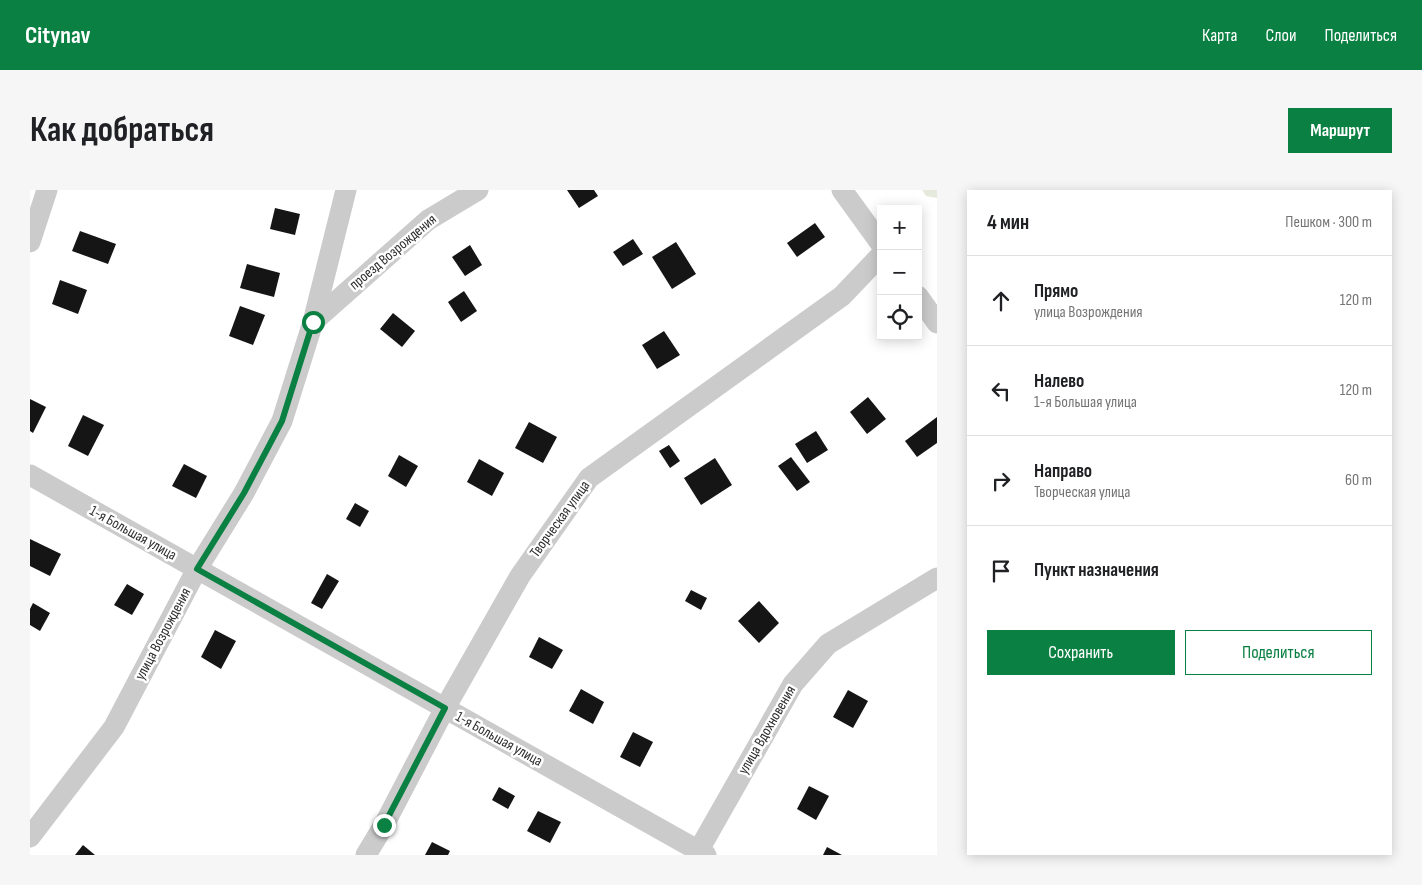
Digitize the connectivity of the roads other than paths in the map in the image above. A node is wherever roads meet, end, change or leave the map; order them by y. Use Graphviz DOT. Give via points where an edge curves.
graph roads {
  1 [pos="46,190"];
  2 [pos="346,190"];
  3 [pos="478,190"];
  4 [pos="842,190"];
  5 [pos="877,238"];
  6 [pos="30,242"];
  7 [pos="877,259"];
  8 [pos="922,302"];
  9 [pos="313,322"];
  10 [pos="937,323"];
  11 [pos="30,475"];
  12 [pos="197,569"];
  13 [pos="937,578"];
  14 [pos="445,708"];
  15 [pos="30,837"];
  16 [pos="700,854"];
  17 [pos="366,855"];
  1 -- 6 [label="street"];
  2 -- 9 [label="street, улица Возрождения"];
  3 -- 9 [label="street, проезд Возрождения" via="428,220"];
  4 -- 5 [label="street"];
  7 -- 14 [label="street, Творческая улица" via="842,296 589,478 520,576"];
  8 -- 10 [label="street"];
  9 -- 12 [label="street, улица Возрождения" via="282,421 244,493"];
  11 -- 12 [label="street, 1-я Большая улица"];
  12 -- 14 [label="street, 1-я Большая улица"];
  12 -- 15 [label="street, улица Возрождения" via="114,726"];
  13 -- 16 [label="street, улица Вдохновения" via="828,644 793,684"];
  14 -- 16 [label="street, 1-я Большая улица"];
  14 -- 17 [label="street, Творческая улица"];
}
